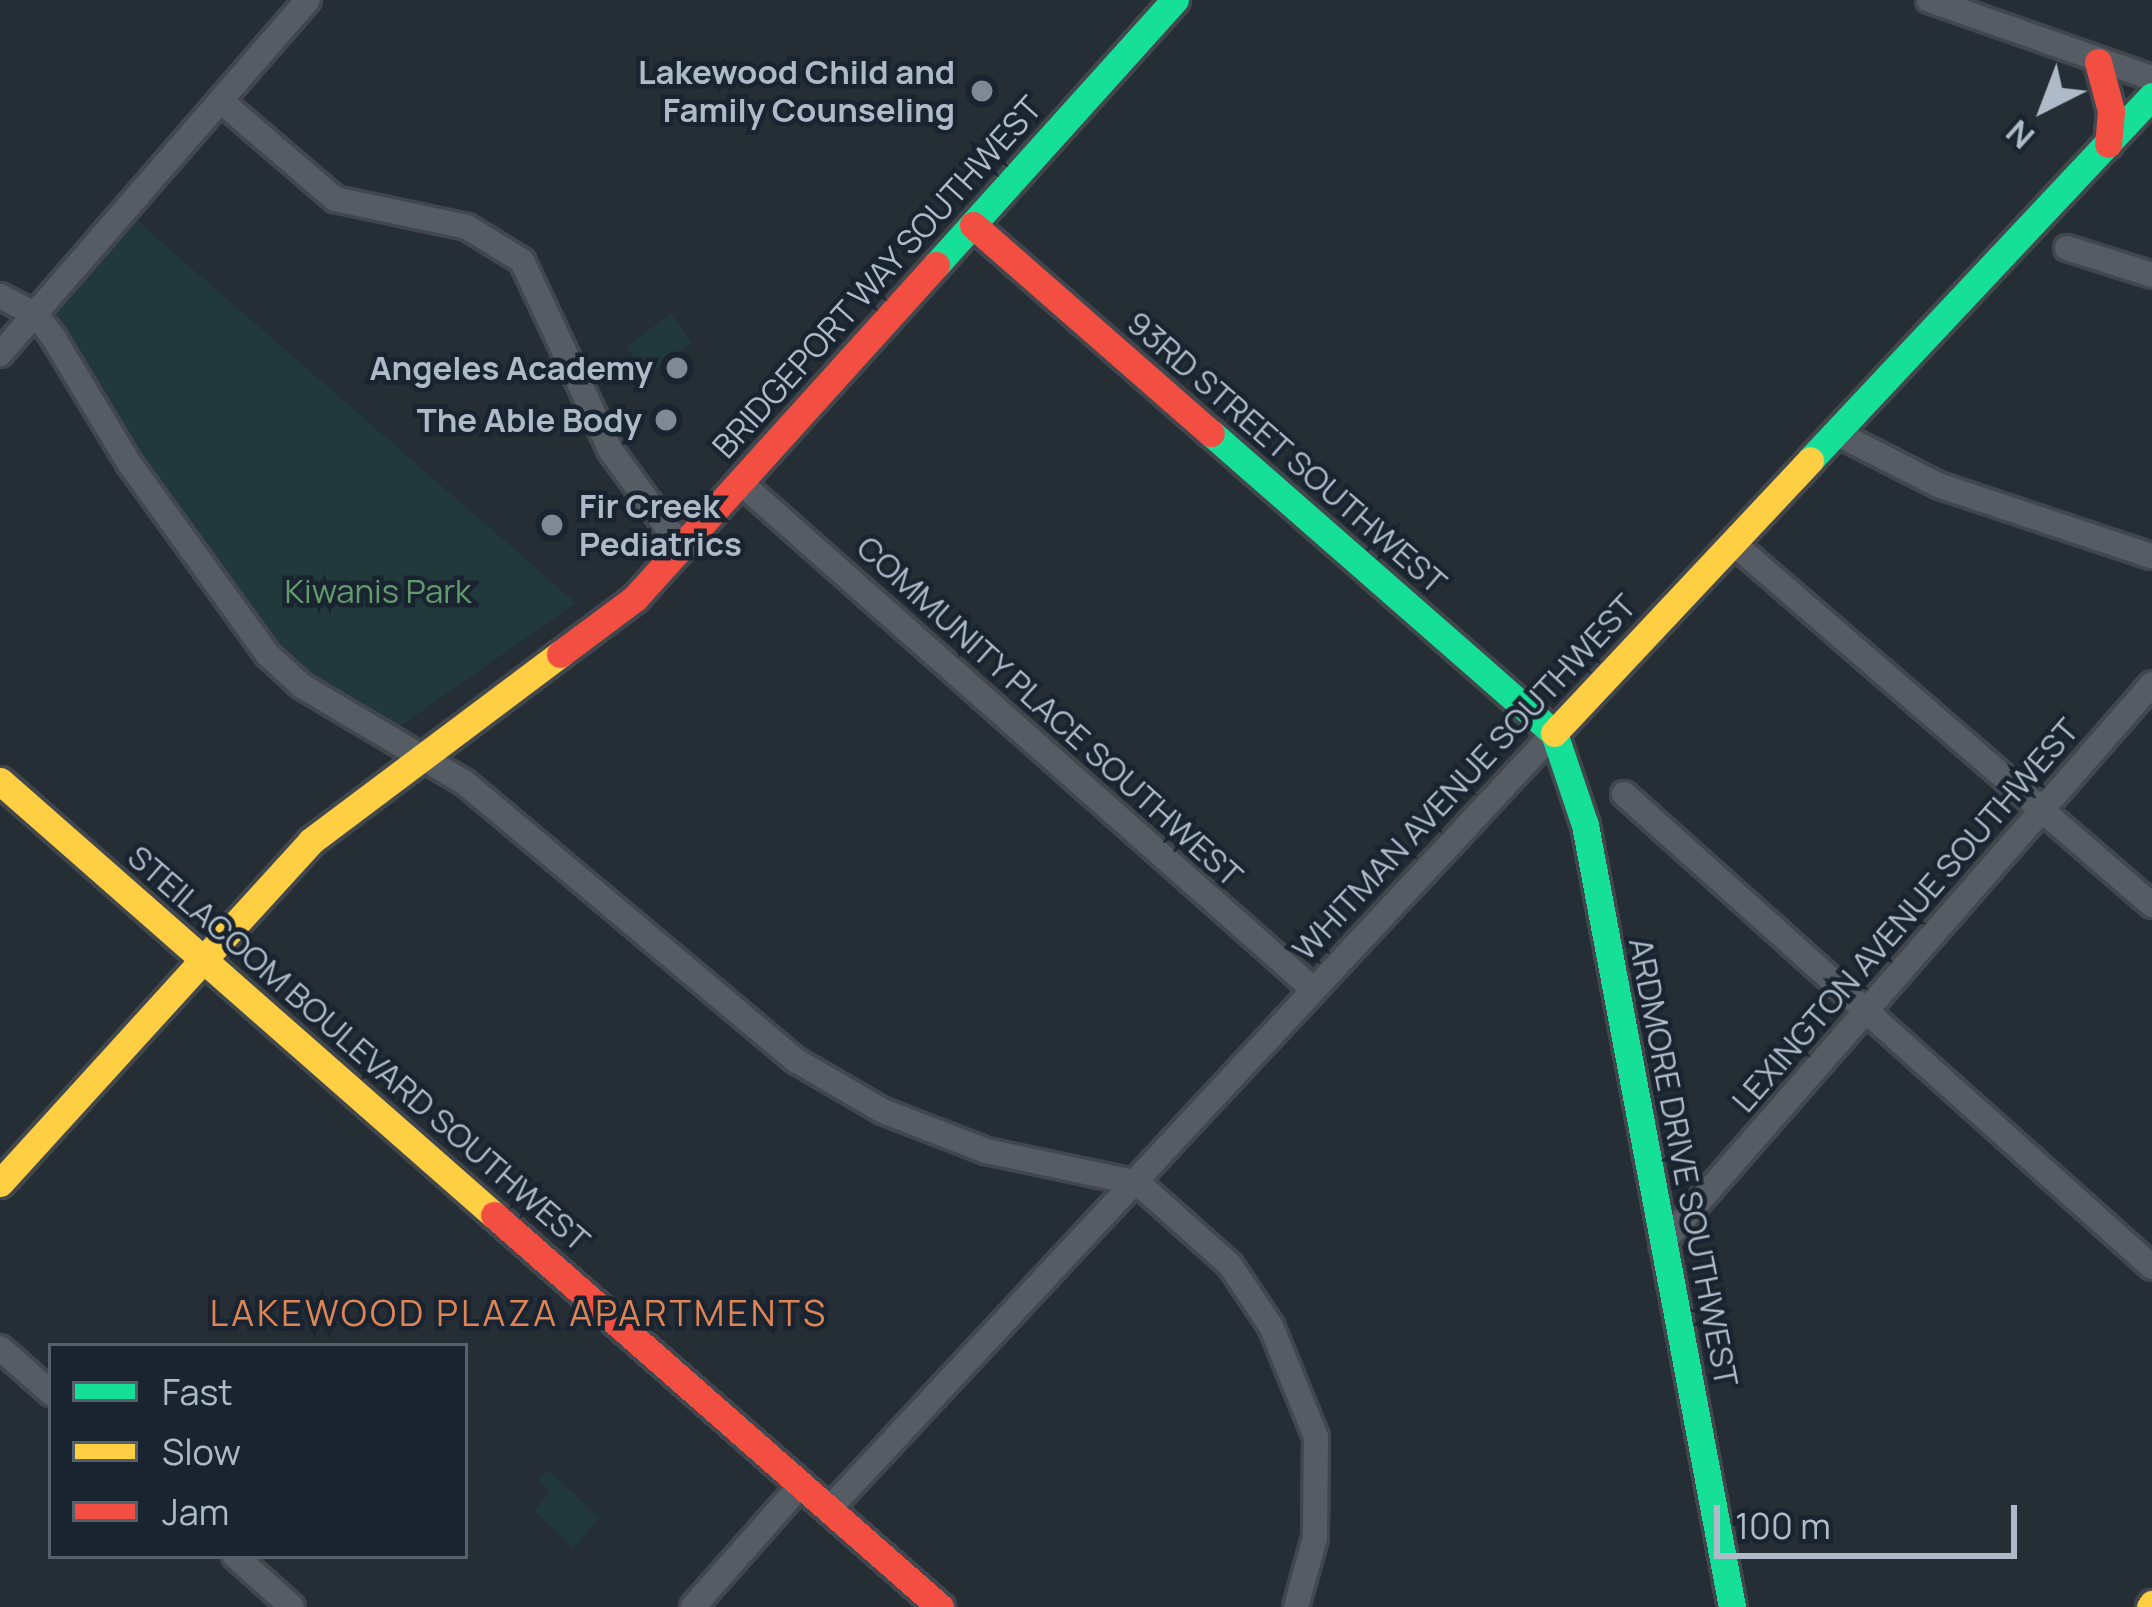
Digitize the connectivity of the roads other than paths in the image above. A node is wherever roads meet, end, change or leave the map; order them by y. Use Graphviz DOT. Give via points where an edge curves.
graph roads {
  1 [pos="308,0"];
  2 [pos="1929,0"];
  3 [pos="1168,4"];
  4 [pos="2098,62"];
  5 [pos="2152,78"];
  6 [pos="2152,96"];
  7 [pos="223,104"];
  8 [pos="2108,144"];
  9 [pos="973,225"];
  10 [pos="2067,248"];
  11 [pos="2152,275"];
  12 [pos="0,296"];
  13 [pos="35,315"];
  14 [pos="0,354"];
  15 [pos="1838,434"];
  16 [pos="741,482"];
  17 [pos="1733,543"];
  18 [pos="682,548"];
  19 [pos="2152,556"];
  20 [pos="2152,684"];
  21 [pos="1554,733"];
  22 [pos="417,756"];
  23 [pos="0,781"];
  24 [pos="1624,794"];
  25 [pos="2041,807"];
  26 [pos="2152,904"];
  27 [pos="205,958"];
  28 [pos="1314,990"];
  29 [pos="1862,1013"];
  30 [pos="0,1183"];
  31 [pos="1138,1183"];
  32 [pos="1662,1244"];
  33 [pos="2152,1267"];
  34 [pos="0,1348"];
  35 [pos="48,1390"];
  36 [pos="801,1485"];
  37 [pos="830,1508"];
  38 [pos="238,1559"];
  39 [pos="292,1607"];
  40 [pos="693,1607"];
  41 [pos="940,1607"];
  42 [pos="1296,1607"];
  43 [pos="1732,1607"];
  1 -- 7 [label="street"];
  2 -- 4 [label="street"];
  3 -- 9 [label="main road, BRIDGEPORT WAY SOUTHWEST"];
  4 -- 5 [label="street"];
  4 -- 8 [label="main road" via="2111,110"];
  6 -- 8 [label="main road, WHITMAN AVENUE SOUTHWEST"];
  7 -- 13 [label="street"];
  7 -- 18 [label="street" via="335,199 466,226 521,261 611,451"];
  8 -- 15 [label="main road, WHITMAN AVENUE SOUTHWEST"];
  9 -- 16 [label="main road, BRIDGEPORT WAY SOUTHWEST"];
  9 -- 21 [label="main road, 93RD STREET SOUTHWEST"];
  10 -- 11 [label="street"];
  12 -- 13 [label="street"];
  13 -- 14 [label="street"];
  13 -- 22 [label="street" via="98,419 268,655 302,686"];
  15 -- 17 [label="main road, WHITMAN AVENUE SOUTHWEST"];
  15 -- 19 [label="street" via="1938,485"];
  16 -- 18 [label="main road, BRIDGEPORT WAY SOUTHWEST"];
  16 -- 28 [label="street, COMMUNITY PLACE SOUTHWEST"];
  17 -- 21 [label="main road, WHITMAN AVENUE SOUTHWEST"];
  17 -- 25 [label="street"];
  18 -- 22 [label="main road, BRIDGEPORT WAY SOUTHWEST" via="583,641"];
  20 -- 25 [label="street, LEXINGTON AVENUE SOUTHWEST"];
  21 -- 28 [label="street, WHITMAN AVENUE SOUTHWEST"];
  21 -- 32 [label="main road, ARDMORE DRIVE SOUTHWEST" via="1585,825"];
  22 -- 27 [label="main road, BRIDGEPORT WAY SOUTHWEST" via="310,841"];
  22 -- 31 [label="street" via="464,782 734,1016 854,1096 986,1150"];
  23 -- 27 [label="main road, STEILACOOM BOULEVARD SOUTHWEST"];
  24 -- 29 [label="street"];
  25 -- 26 [label="street"];
  25 -- 29 [label="street, LEXINGTON AVENUE SOUTHWEST"];
  27 -- 30 [label="main road, BRIDGEPORT WAY SOUTHWEST"];
  27 -- 36 [label="main road, STEILACOOM BOULEVARD SOUTHWEST"];
  28 -- 31 [label="street, WHITMAN AVENUE SOUTHWEST"];
  29 -- 32 [label="street, LEXINGTON AVENUE SOUTHWEST"];
  29 -- 33 [label="street"];
  31 -- 37 [label="street, WHITMAN AVENUE SOUTHWEST"];
  31 -- 42 [label="street" via="1230,1265 1271,1326 1309,1408 1319,1500"];
  32 -- 43 [label="main road, ARDMORE DRIVE SOUTHWEST"];
  34 -- 35 [label="street"];
  36 -- 37 [label="main road, STEILACOOM BOULEVARD SOUTHWEST"];
  36 -- 40 [label="street"];
  37 -- 41 [label="main road, STEILACOOM BOULEVARD SOUTHWEST"];
  38 -- 39 [label="street"];
}
